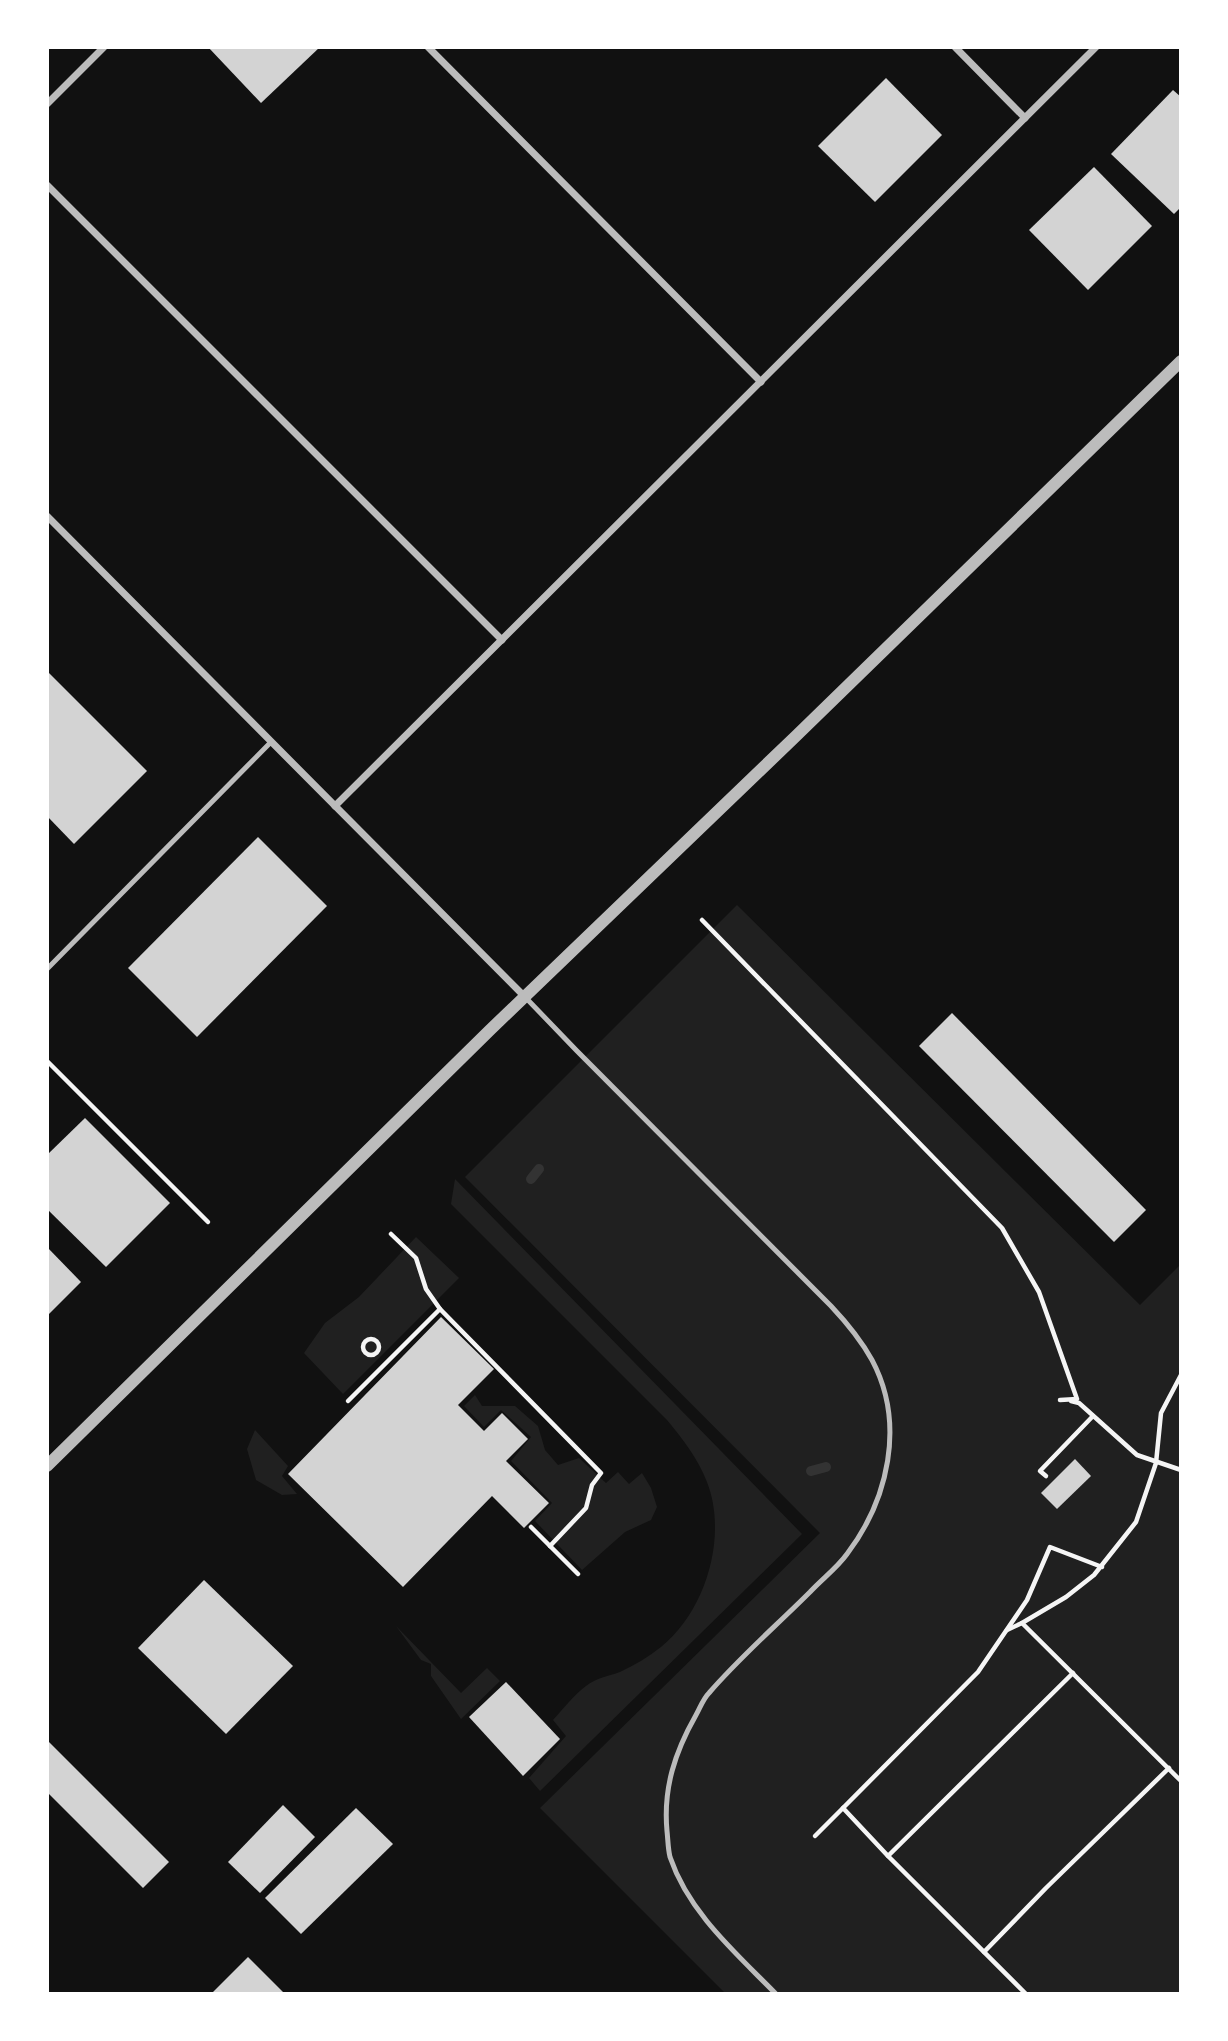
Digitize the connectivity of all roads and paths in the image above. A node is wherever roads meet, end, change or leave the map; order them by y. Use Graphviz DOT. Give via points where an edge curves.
graph roads {
  1 [pos="104,47"];
  2 [pos="428,47"];
  3 [pos="955,47"];
  4 [pos="1096,47"];
  5 [pos="47,104"];
  6 [pos="1025,118"];
  7 [pos="47,185"];
  8 [pos="1181,361"];
  9 [pos="761,382"];
  10 [pos="47,516"];
  11 [pos="502,640"];
  12 [pos="271,742"];
  13 [pos="335,806"];
  14 [pos="702,920"];
  15 [pos="47,969"];
  16 [pos="526,997"];
  17 [pos="47,1061"];
  18 [pos="208,1222"];
  19 [pos="391,1234"];
  20 [pos="440,1309"];
  21 [pos="1181,1375"];
  22 [pos="348,1401"];
  23 [pos="1093,1416"];
  24 [pos="1156,1462"];
  25 [pos="47,1466"];
  26 [pos="1181,1470"];
  27 [pos="1046,1476"];
  28 [pos="531,1527"];
  29 [pos="551,1546"];
  30 [pos="1102,1567"];
  31 [pos="578,1574"];
  32 [pos="1022,1623"];
  33 [pos="1007,1630"];
  34 [pos="1073,1672"];
  35 [pos="1169,1769"];
  36 [pos="1181,1780"];
  37 [pos="843,1808"];
  38 [pos="815,1836"];
  39 [pos="888,1856"];
  40 [pos="984,1951"];
  41 [pos="776,1994"];
  42 [pos="1026,1994"];
  1 -- 5 [label="street"];
  2 -- 9 [label="street"];
  3 -- 6 [label="street"];
  4 -- 6 [label="street"];
  6 -- 9 [label="street"];
  7 -- 11 [label="street"];
  8 -- 16 [label="street"];
  9 -- 11 [label="street"];
  10 -- 12 [label="street"];
  11 -- 13 [label="street"];
  12 -- 13 [label="street"];
  12 -- 15 [label="lane"];
  13 -- 16 [label="street"];
  14 -- 23 [label="path" via="1002,1228 1038,1292 1077,1399 1060,1400 1079,1403"];
  16 -- 25 [label="street"];
  16 -- 41 [label="lane" via="837,1313 874,1363 883,1387 890,1428 888,1465 864,1529 845,1556 707,1695 670,1774 666,1816 670,1855 689,1899"];
  17 -- 18 [label="path"];
  19 -- 20 [label="path" via="416,1258 426,1289"];
  20 -- 22 [label="path"];
  20 -- 29 [label="path" via="601,1473 592,1485 586,1508"];
  21 -- 24 [label="path" via="1161,1413"];
  23 -- 24 [label="path" via="1137,1455"];
  23 -- 27 [label="path" via="1040,1471"];
  24 -- 26 [label="path"];
  24 -- 30 [label="path" via="1136,1522"];
  28 -- 29 [label="path"];
  29 -- 31 [label="path"];
  30 -- 32 [label="path" via="1066,1597"];
  30 -- 33 [label="path" via="1050,1547 1027,1600"];
  32 -- 33 [label="path"];
  32 -- 34 [label="path"];
  33 -- 37 [label="path" via="978,1672"];
  34 -- 35 [label="path"];
  34 -- 39 [label="path"];
  35 -- 36 [label="path"];
  35 -- 40 [label="path"];
  37 -- 38 [label="path"];
  37 -- 39 [label="path"];
  39 -- 40 [label="path"];
  40 -- 42 [label="path"];
}
